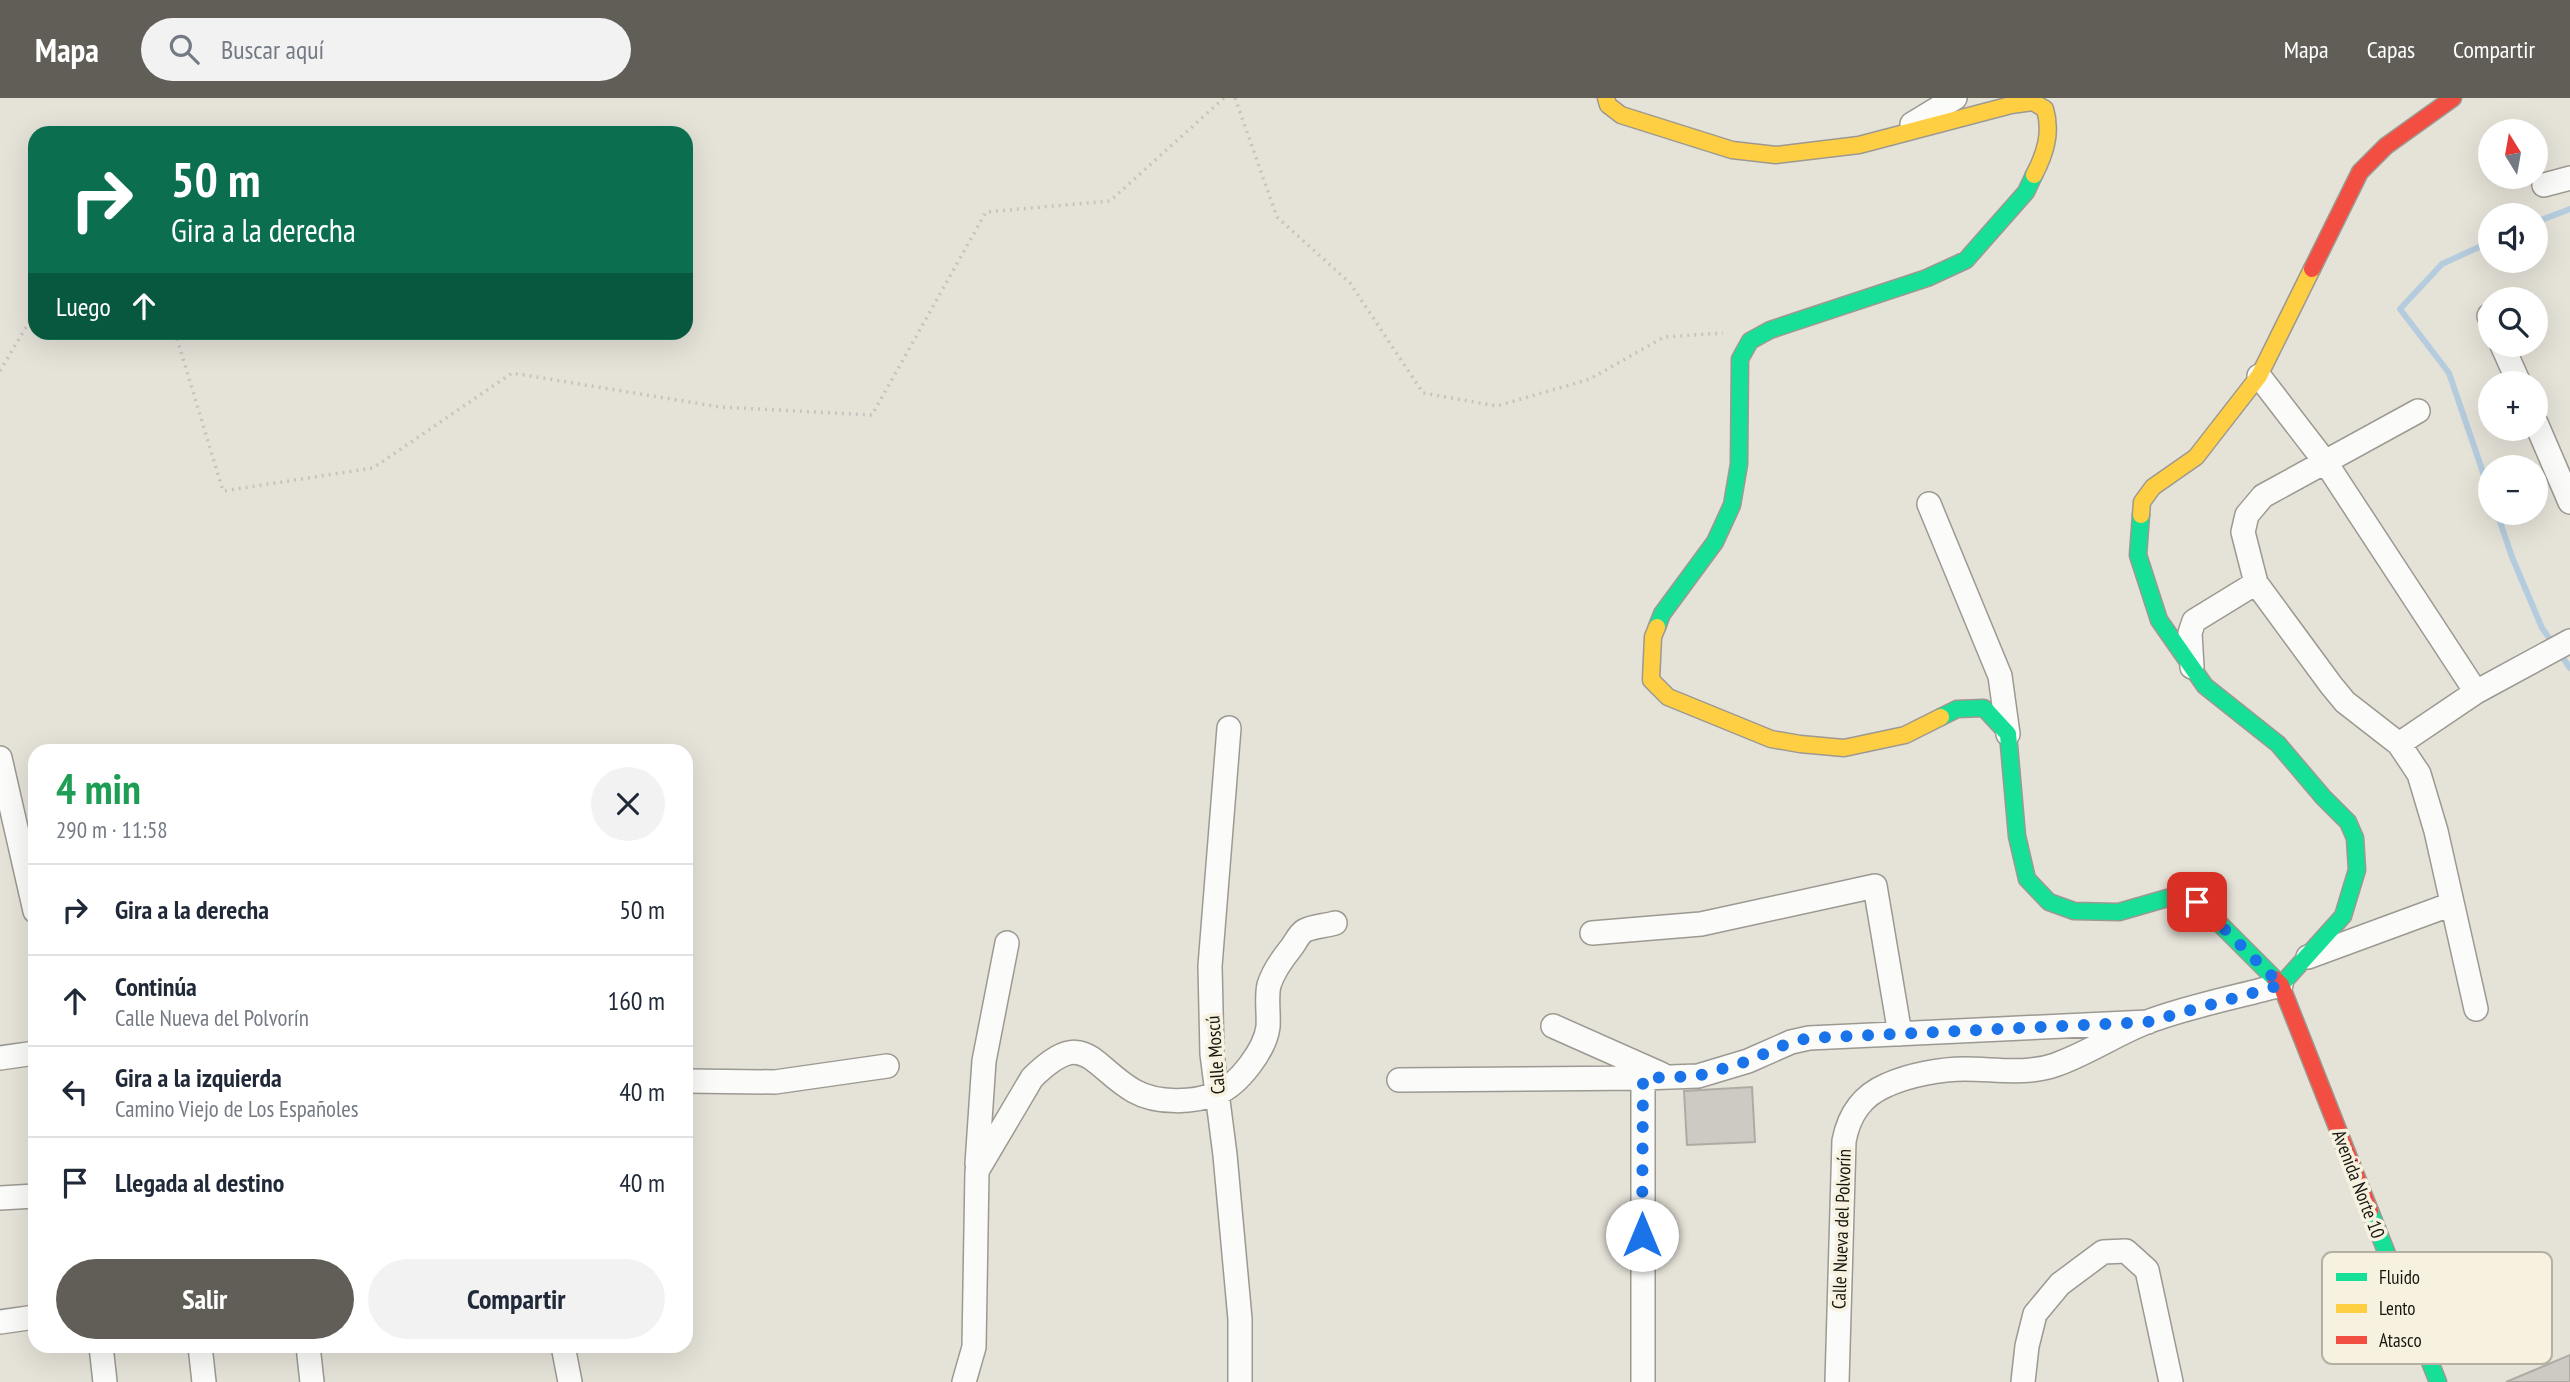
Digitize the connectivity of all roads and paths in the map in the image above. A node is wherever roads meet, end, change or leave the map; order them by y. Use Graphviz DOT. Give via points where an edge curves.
graph roads {
  1 [pos="1224,98"];
  2 [pos="1235,98"];
  3 [pos="1605,98"];
  4 [pos="1955,98"];
  5 [pos="2453,98"];
  6 [pos="1891,137"];
  7 [pos="2570,178"];
  8 [pos="2548,184"];
  9 [pos="28,324"];
  10 [pos="1730,332"];
  11 [pos="177,340"];
  12 [pos="0,371"];
  13 [pos="2259,376"];
  14 [pos="2418,411"];
  15 [pos="2544,441"];
  16 [pos="2326,463"];
  17 [pos="2570,502"];
  18 [pos="1929,504"];
  19 [pos="2256,583"];
  20 [pos="2570,641"];
  21 [pos="2192,671"];
  22 [pos="2476,692"];
  23 [pos="1230,728"];
  24 [pos="2008,734"];
  25 [pos="2399,744"];
  26 [pos="0,758"];
  27 [pos="28,880"];
  28 [pos="2452,904"];
  29 [pos="1335,923"];
  30 [pos="1592,933"];
  31 [pos="1007,943"];
  32 [pos="2305,958"];
  33 [pos="2281,985"];
  34 [pos="2476,1009"];
  35 [pos="2148,1022"];
  36 [pos="1553,1026"];
  37 [pos="1900,1034"];
  38 [pos="28,1055"];
  39 [pos="0,1058"];
  40 [pos="887,1066"];
  41 [pos="1667,1077"];
  42 [pos="1643,1078"];
  43 [pos="1399,1080"];
  44 [pos="693,1082"];
  45 [pos="1217,1093"];
  46 [pos="977,1171"];
  47 [pos="28,1196"];
  48 [pos="0,1198"];
  49 [pos="2383,1252"];
  50 [pos="28,1318"];
  51 [pos="0,1322"];
  52 [pos="102,1353"];
  53 [pos="201,1353"];
  54 [pos="309,1353"];
  55 [pos="564,1353"];
  56 [pos="105,1382"];
  57 [pos="204,1382"];
  58 [pos="312,1382"];
  59 [pos="570,1382"];
  60 [pos="964,1382"];
  61 [pos="1240,1382"];
  62 [pos="1643,1382"];
  63 [pos="1837,1382"];
  64 [pos="2023,1382"];
  65 [pos="2171,1382"];
  1 -- 11 [label="path" via="1110,201 986,212 872,415 720,407 512,373 373,468 223,491"];
  2 -- 10 [label="path" via="1277,217 1350,283 1423,393 1497,405 1590,379 1664,337"];
  3 -- 6 [label="street" via="1621,115 1732,150 1776,155"];
  4 -- 6 [label="street"];
  5 -- 13 [label="street" via="2386,146 2360,172"];
  6 -- 24 [label="street" via="2011,104 2033,102 2045,109 2049,122 2046,149 2026,192 1966,260 1750,341 1740,359 1739,464 1732,505 1715,542 1662,614 1653,637 1651,680 1668,697 1771,738 1800,744 1844,748 1905,735 1957,709 1984,708"];
  7 -- 8 [label="street"];
  9 -- 12 [label="path"];
  13 -- 16 [label="street"];
  13 -- 21 [label="street" via="2196,457 2153,487 2142,502 2138,555 2159,620"];
  14 -- 16 [label="street"];
  15 -- 17 [label="street"];
  16 -- 19 [label="street" via="2263,496 2247,515 2243,532"];
  16 -- 22 [label="street"];
  18 -- 24 [label="street" via="2000,676"];
  19 -- 21 [label="street" via="2194,621 2190,633"];
  19 -- 25 [label="street" via="2345,702"];
  20 -- 22 [label="street"];
  21 -- 32 [label="street" via="2205,687 2278,744 2348,822 2355,838 2357,870 2343,916"];
  22 -- 25 [label="street"];
  23 -- 45 [label="street, Calle Moscú" via="1210,966"];
  24 -- 33 [label="street" via="2017,836 2026,879 2049,902 2074,911 2119,912 2178,895 2197,902"];
  25 -- 28 [label="street" via="2419,774"];
  26 -- 27 [label="street"];
  28 -- 32 [label="street"];
  28 -- 34 [label="street"];
  29 -- 45 [label="street" via="1303,931 1283,958 1269,985 1268,1031 1252,1063 1233,1084"];
  30 -- 37 [label="street" via="1701,924 1875,886"];
  31 -- 46 [label="street" via="984,1061"];
  32 -- 33 [label="street"];
  33 -- 35 [label="street, Calle Nueva del Polvorín"];
  33 -- 49 [label="street, Avenida Norte 10"];
  35 -- 37 [label="street"];
  35 -- 63 [label="street, Calle Nueva del Polvorín" via="2054,1066 2009,1072 1962,1069 1889,1083 1853,1112 1844,1141"];
  36 -- 41 [label="street"];
  37 -- 41 [label="street" via="1810,1038 1698,1076"];
  38 -- 39 [label="street"];
  40 -- 44 [label="street" via="775,1082"];
  41 -- 42 [label="street"];
  42 -- 43 [label="street"];
  42 -- 62 [label="street"];
  45 -- 46 [label="street" via="1172,1100 1150,1097 1135,1091 1091,1055 1072,1052 1059,1056 1032,1078"];
  45 -- 61 [label="street, Calle Moscú" via="1240,1319"];
  46 -- 60 [label="street" via="974,1346"];
  47 -- 48 [label="street"];
  50 -- 51 [label="street"];
  52 -- 56 [label="street"];
  53 -- 57 [label="street"];
  54 -- 58 [label="street"];
  55 -- 59 [label="street"];
  64 -- 65 [label="street" via="2035,1314 2060,1284 2104,1252 2126,1251 2147,1270"];
}
